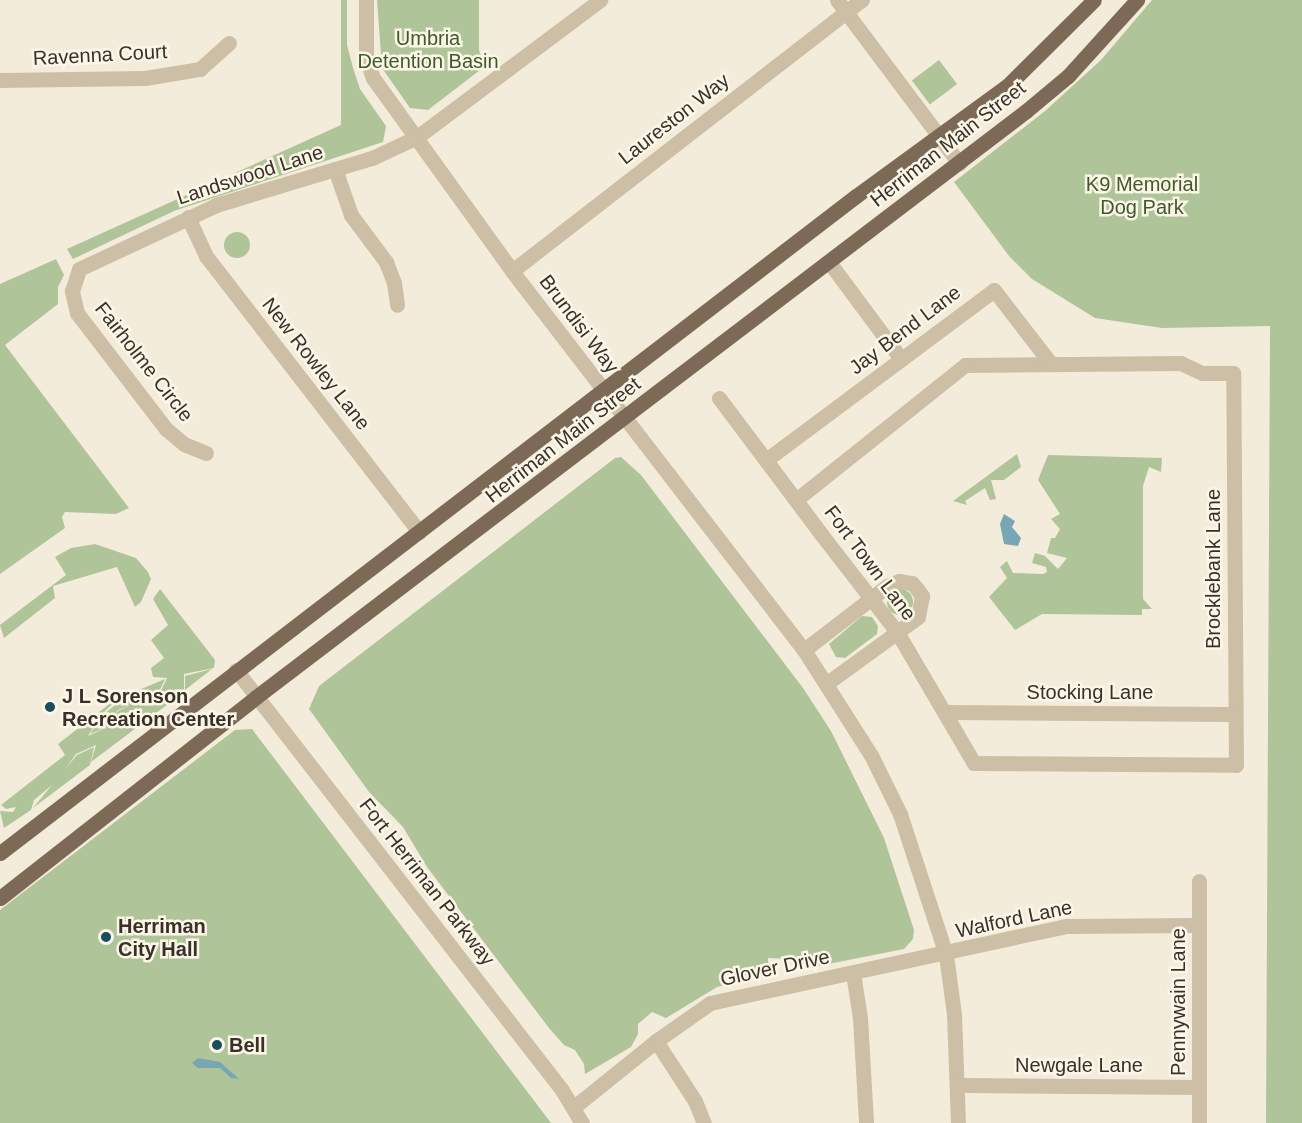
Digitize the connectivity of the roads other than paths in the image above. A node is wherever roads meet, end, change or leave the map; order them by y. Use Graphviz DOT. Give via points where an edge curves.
graph roads {
  1 [pos="366,0"];
  2 [pos="600,0"];
  3 [pos="862,0"];
  4 [pos="1094,0"];
  5 [pos="1137,0"];
  6 [pos="841,6"];
  7 [pos="229,44"];
  8 [pos="0,80"];
  9 [pos="938,135"];
  10 [pos="417,137"];
  11 [pos="959,163"];
  12 [pos="335,169"];
  13 [pos="188,217"];
  14 [pos="829,262"];
  15 [pos="512,271"];
  16 [pos="73,280"];
  17 [pos="397,305"];
  18 [pos="901,359"];
  19 [pos="1051,364"];
  20 [pos="603,391"];
  21 [pos="719,398"];
  22 [pos="624,419"];
  23 [pos="206,453"];
  24 [pos="766,460"];
  25 [pos="796,500"];
  26 [pos="419,532"];
  27 [pos="871,599"];
  28 [pos="897,632"];
  29 [pos="804,650"];
  30 [pos="236,670"];
  31 [pos="827,683"];
  32 [pos="256,697"];
  33 [pos="944,712"];
  34 [pos="1235,714"];
  35 [pos="1236,765"];
  36 [pos="0,853"];
  37 [pos="1199,881"];
  38 [pos="0,898"];
  39 [pos="1199,925"];
  40 [pos="946,955"];
  41 [pos="853,973"];
  42 [pos="656,1041"];
  43 [pos="958,1085"];
  44 [pos="1199,1087"];
  45 [pos="574,1107"];
  46 [pos="582,1123"];
  47 [pos="704,1123"];
  48 [pos="867,1123"];
  49 [pos="958,1123"];
  50 [pos="1198,1123"];
  1 -- 10 [label="street, Brundisi Way" via="366,57 373,78"];
  2 -- 10 [label="street, Landswood Lane"];
  3 -- 6 [label="street, Laureston Way"];
  4 -- 9 [label="main road, Herriman Main Street" via="1006,86"];
  5 -- 11 [label="main road, Herriman Main Street" via="1068,76"];
  6 -- 9 [label="street"];
  6 -- 15 [label="street, Laureston Way"];
  7 -- 8 [label="street, Ravenna Court" via="200,69 145,78"];
  9 -- 11 [label="street"];
  9 -- 20 [label="main road, Herriman Main Street"];
  10 -- 12 [label="street, Landswood Lane" via="372,158"];
  10 -- 15 [label="street, Brundisi Way"];
  11 -- 14 [label="main road, Herriman Main Street"];
  12 -- 13 [label="street, Landswood Lane"];
  12 -- 17 [label="street" via="351,214 386,262"];
  13 -- 16 [label="street, Landswood Lane" via="92,260 79,269"];
  13 -- 26 [label="street, New Rowley Lane" via="206,256"];
  14 -- 18 [label="street"];
  14 -- 22 [label="main road, Herriman Main Street"];
  15 -- 20 [label="street, Brundisi Way"];
  16 -- 23 [label="street, Fairholme Circle" via="72,299 77,313 166,429 184,444"];
  18 -- 19 [label="street, Jay Bend Lane" via="994,290"];
  18 -- 24 [label="street, Jay Bend Lane"];
  19 -- 25 [label="street" via="965,365"];
  19 -- 34 [label="street, Brocklebank Lane" via="1181,363 1202,373 1233,373"];
  20 -- 22 [label="street, Brundisi Way"];
  20 -- 26 [label="main road, Herriman Main Street"];
  21 -- 24 [label="street, Fort Town Lane"];
  22 -- 29 [label="street, Brundisi Way"];
  22 -- 32 [label="main road, Herriman Main Street"];
  24 -- 25 [label="street, Fort Town Lane"];
  25 -- 27 [label="street, Fort Town Lane"];
  26 -- 30 [label="main road, Herriman Main Street"];
  27 -- 28 [label="street, Fort Town Lane"];
  27 -- 28 [label="street" via="899,581 912,583 918,589 922,596 918,617"];
  27 -- 29 [label="street"];
  28 -- 31 [label="street"];
  28 -- 33 [label="street, Fort Town Lane"];
  29 -- 31 [label="street, Brundisi Way"];
  30 -- 32 [label="street, Fort Herriman Parkway"];
  30 -- 36 [label="main road, Herriman Main Street"];
  31 -- 40 [label="street, Brundisi Way" via="871,755 900,814"];
  32 -- 38 [label="main road, Herriman Main Street"];
  32 -- 45 [label="street, Fort Herriman Parkway"];
  33 -- 34 [label="street, Stocking Lane"];
  33 -- 35 [label="street, Fort Town Lane" via="974,763"];
  34 -- 35 [label="street, Brocklebank Lane"];
  37 -- 39 [label="street, Pennywain Lane"];
  39 -- 40 [label="street, Walford Lane" via="1067,926"];
  39 -- 44 [label="street, Pennywain Lane"];
  40 -- 41 [label="street, Glover Drive"];
  40 -- 43 [label="street, Brundisi Way"];
  41 -- 42 [label="street, Glover Drive" via="710,1003"];
  41 -- 48 [label="street"];
  42 -- 45 [label="street, Glover Drive"];
  42 -- 47 [label="street" via="695,1101"];
  43 -- 44 [label="street, Newgale Lane"];
  43 -- 49 [label="street, Brundisi Way"];
  44 -- 50 [label="street, Pennywain Lane"];
  45 -- 46 [label="street, Fort Herriman Parkway"];
}
